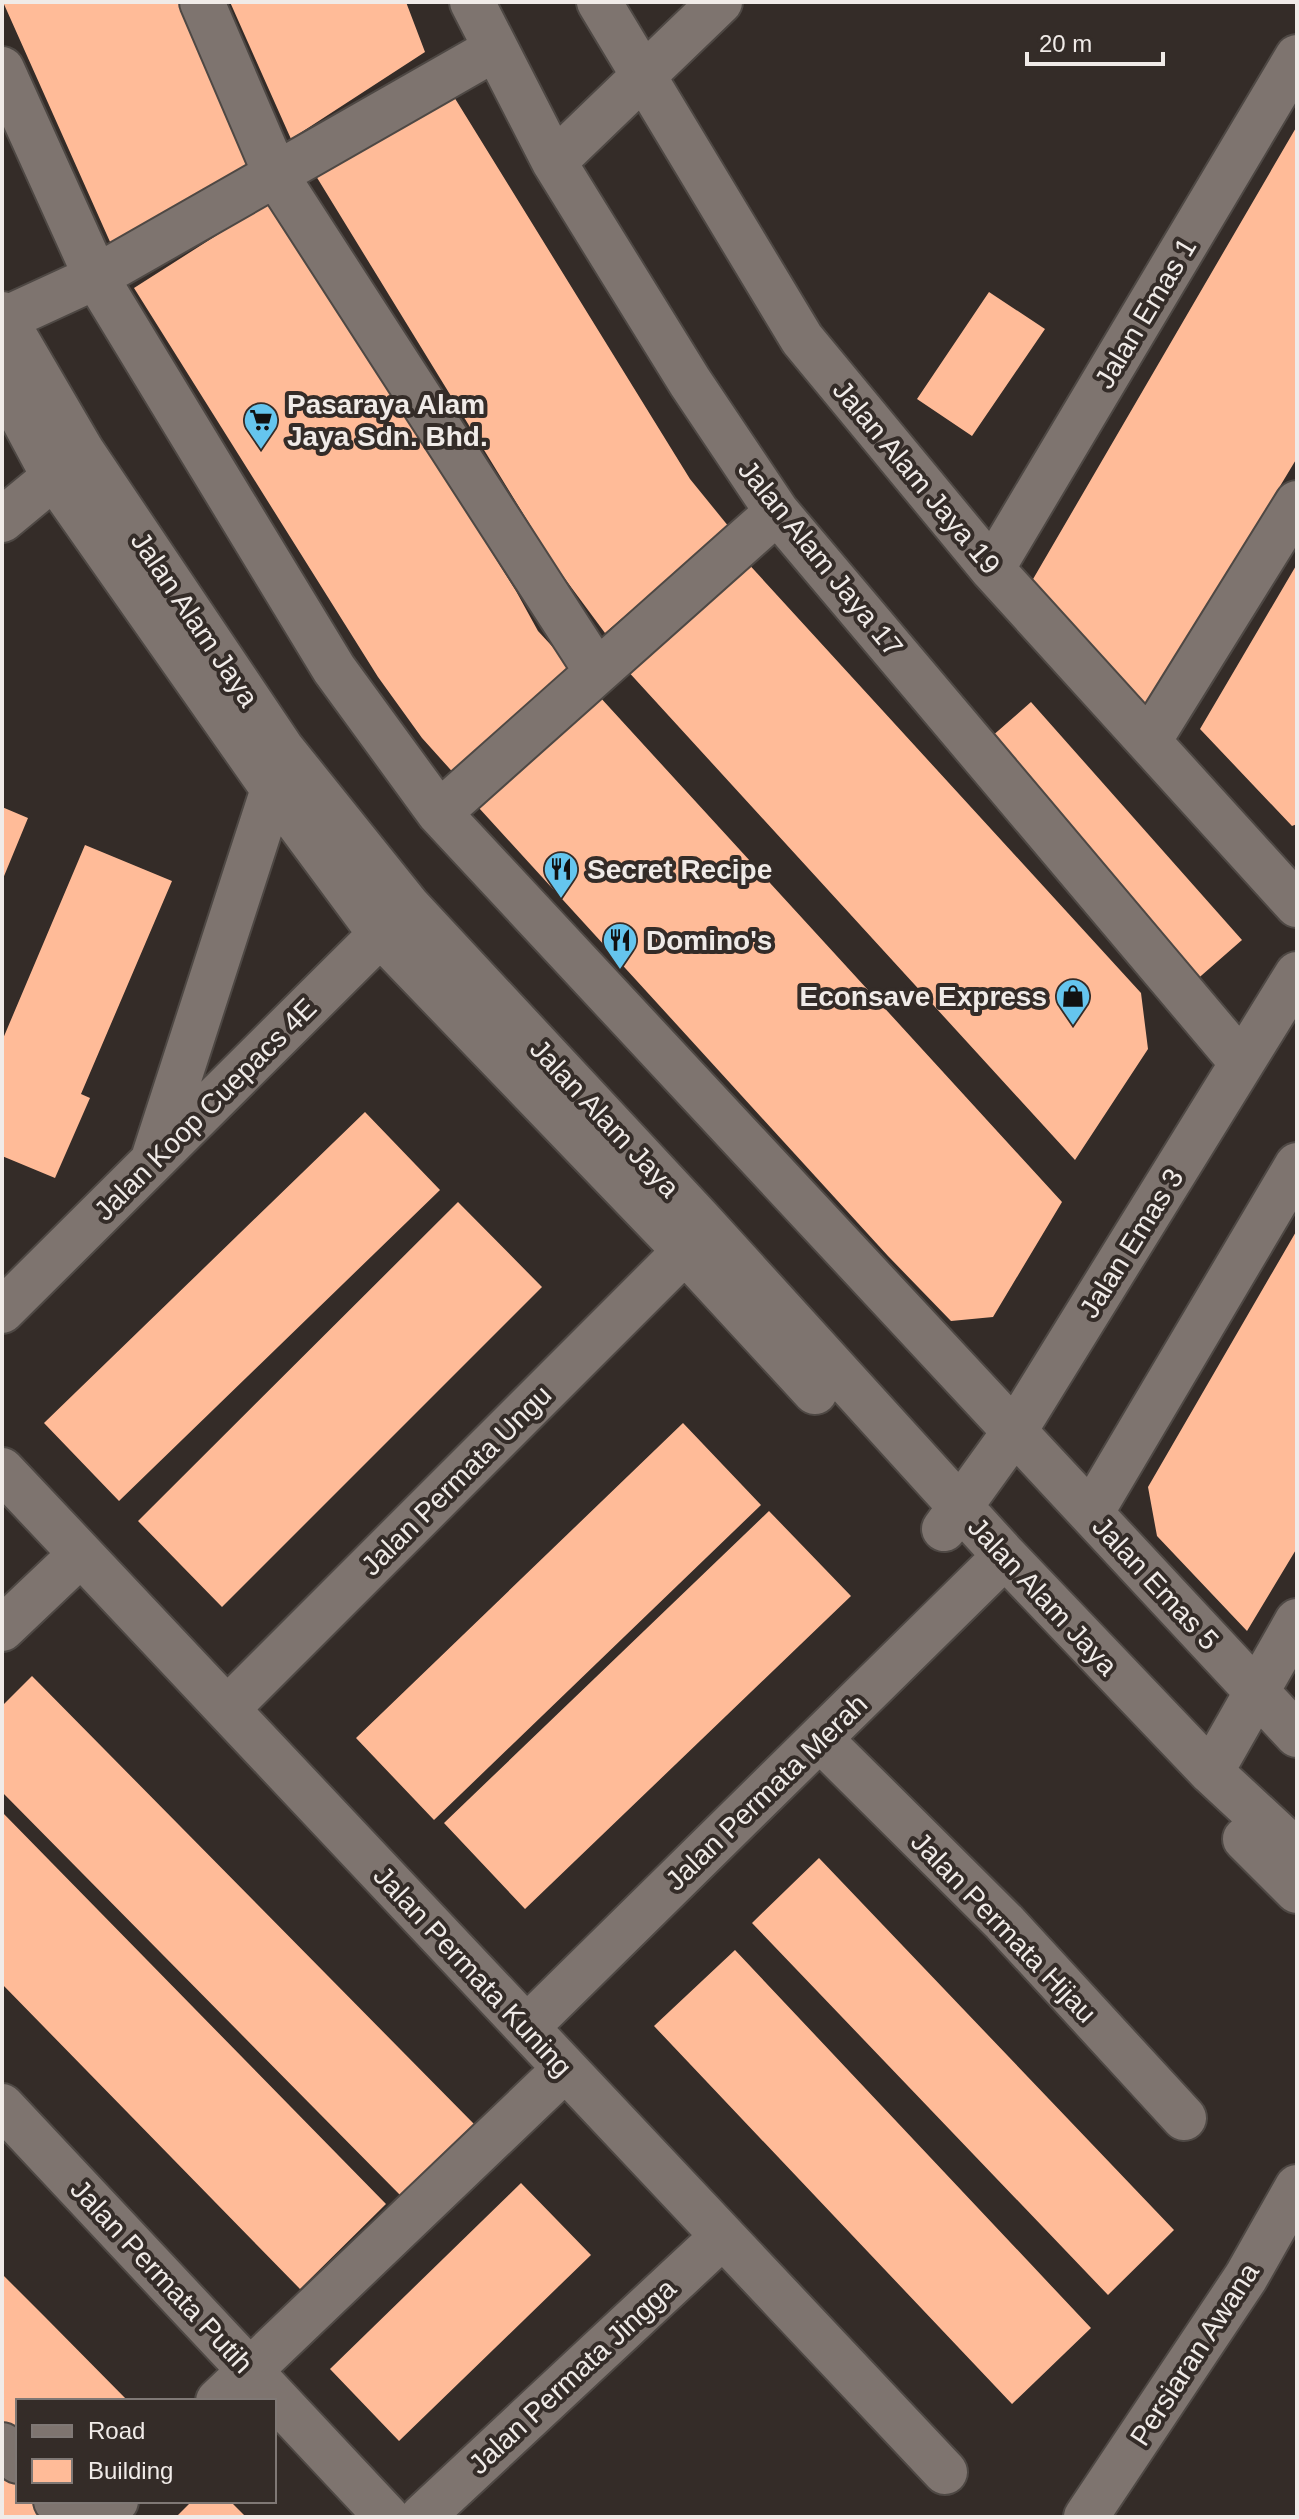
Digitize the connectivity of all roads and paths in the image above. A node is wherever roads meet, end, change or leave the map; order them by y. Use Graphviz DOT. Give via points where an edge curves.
graph roads {
  1 [pos="202,2"];
  2 [pos="472,2"];
  3 [pos="599,2"];
  4 [pos="720,2"];
  5 [pos="495,49"];
  6 [pos="1297,57"];
  7 [pos="2,69"];
  8 [pos="644,77"];
  9 [pos="554,162"];
  10 [pos="276,175"];
  11 [pos="96,277"];
  12 [pos="3,316"];
  13 [pos="2,380"];
  14 [pos="54,477"];
  15 [pos="1297,503"];
  16 [pos="777,512"];
  17 [pos="2,520"];
  18 [pos="992,569"];
  19 [pos="597,672"];
  20 [pos="1149,741"];
  21 [pos="273,789"];
  22 [pos="439,813"];
  23 [pos="1297,905"];
  24 [pos="394,921"];
  25 [pos="1297,974"];
  26 [pos="1242,1063"];
  27 [pos="152,1162"];
  28 [pos="1297,1165"];
  29 [pos="685,1251"];
  30 [pos="2,1311"];
  31 [pos="1014,1432"];
  32 [pos="2,1470"];
  33 [pos="1091,1513"];
  34 [pos="952,1519"];
  35 [pos="81,1554"];
  36 [pos="995,1567"];
  37 [pos="1297,1621"];
  38 [pos="2,1629"];
  39 [pos="1256,1693"];
  40 [pos="227,1709"];
  41 [pos="1297,1735"];
  42 [pos="820,1739"];
  43 [pos="1211,1772"];
  44 [pos="1297,1852"];
  45 [pos="1297,1891"];
  46 [pos="527,2027"];
  47 [pos="565,2069"];
  48 [pos="2,2106"];
  49 [pos="1184,2118"];
  50 [pos="1297,2187"];
  51 [pos="1297,2226"];
  52 [pos="723,2236"];
  53 [pos="1246,2277"];
  54 [pos="250,2370"];
  55 [pos="220,2399"];
  56 [pos="945,2472"];
  57 [pos="387,2517"];
  58 [pos="422,2517"];
  59 [pos="1086,2517"];
  1 -- 10 [label="street"];
  2 -- 5 [label="street, Jalan Alam Jaya 17"];
  3 -- 8 [label="street, Jalan Alam Jaya 19"];
  4 -- 8 [label="street"];
  5 -- 9 [label="street, Jalan Alam Jaya 17"];
  5 -- 10 [label="street"];
  6 -- 18 [label="street, Jalan Emas 1"];
  7 -- 11 [label="street, Jalan Emas 5"];
  8 -- 9 [label="street"];
  8 -- 18 [label="street, Jalan Alam Jaya 19" via="802,339"];
  9 -- 16 [label="street, Jalan Alam Jaya 17"];
  10 -- 11 [label="street"];
  10 -- 19 [label="street"];
  11 -- 12 [label="street"];
  11 -- 22 [label="street, Jalan Emas 5" via="334,669"];
  12 -- 24 [label="street, Jalan Alam Jaya" via="82,451"];
  13 -- 14 [label="street, Jalan Alam Jaya"];
  14 -- 17 [label="street"];
  14 -- 21 [label="street, Jalan Alam Jaya"];
  15 -- 20 [label="street"];
  16 -- 19 [label="street"];
  16 -- 26 [label="street, Jalan Alam Jaya 17"];
  18 -- 20 [label="street, Jalan Alam Jaya 19"];
  19 -- 22 [label="street"];
  20 -- 23 [label="street, Jalan Alam Jaya 19"];
  21 -- 24 [label="street, Jalan Alam Jaya"];
  21 -- 27 [label="street"];
  22 -- 31 [label="street, Jalan Emas 5"];
  24 -- 27 [label="street, Jalan Koop Cuepacs 4E"];
  24 -- 29 [label="street, Jalan Alam Jaya"];
  24 -- 34 [label="street, Jalan Alam Jaya" via="699,1219"];
  25 -- 26 [label="street, Jalan Emas 3"];
  26 -- 31 [label="street, Jalan Emas 3"];
  27 -- 30 [label="street, Jalan Koop Cuepacs 4E"];
  28 -- 33 [label="street"];
  29 -- 34 [label="street, Jalan Alam Jaya"];
  29 -- 40 [label="street, Jalan Permata Ungu"];
  31 -- 33 [label="street, Jalan Emas 5"];
  31 -- 34 [label="street, Jalan Emas 3"];
  32 -- 35 [label="street, Jalan Permata Kuning"];
  33 -- 39 [label="street, Jalan Emas 5"];
  34 -- 36 [label="street, Jalan Alam Jaya"];
  35 -- 38 [label="street"];
  35 -- 40 [label="street, Jalan Permata Kuning"];
  36 -- 42 [label="street, Jalan Permata Merah"];
  36 -- 43 [label="street, Jalan Alam Jaya"];
  36 -- 45 [label="street, Jalan Alam Jaya"];
  37 -- 39 [label="street"];
  39 -- 41 [label="street, Jalan Emas 5"];
  39 -- 43 [label="street"];
  40 -- 46 [label="street, Jalan Permata Kuning"];
  42 -- 46 [label="street, Jalan Permata Merah"];
  42 -- 49 [label="street, Jalan Permata Hijau" via="1004,1922"];
  43 -- 44 [label="street, Jalan Alam Jaya"];
  46 -- 47 [label="street, Jalan Permata Kuning"];
  47 -- 52 [label="street, Jalan Permata Kuning"];
  47 -- 54 [label="street"];
  48 -- 54 [label="street, Jalan Permata Putih"];
  50 -- 53 [label="street, Persiaran Awana"];
  51 -- 53 [label="street"];
  52 -- 56 [label="street, Jalan Permata Kuning"];
  52 -- 58 [label="street, Jalan Permata Jingga"];
  53 -- 59 [label="street, Persiaran Awana"];
  54 -- 55 [label="street"];
  54 -- 57 [label="street, Jalan Permata Putih"];
}
